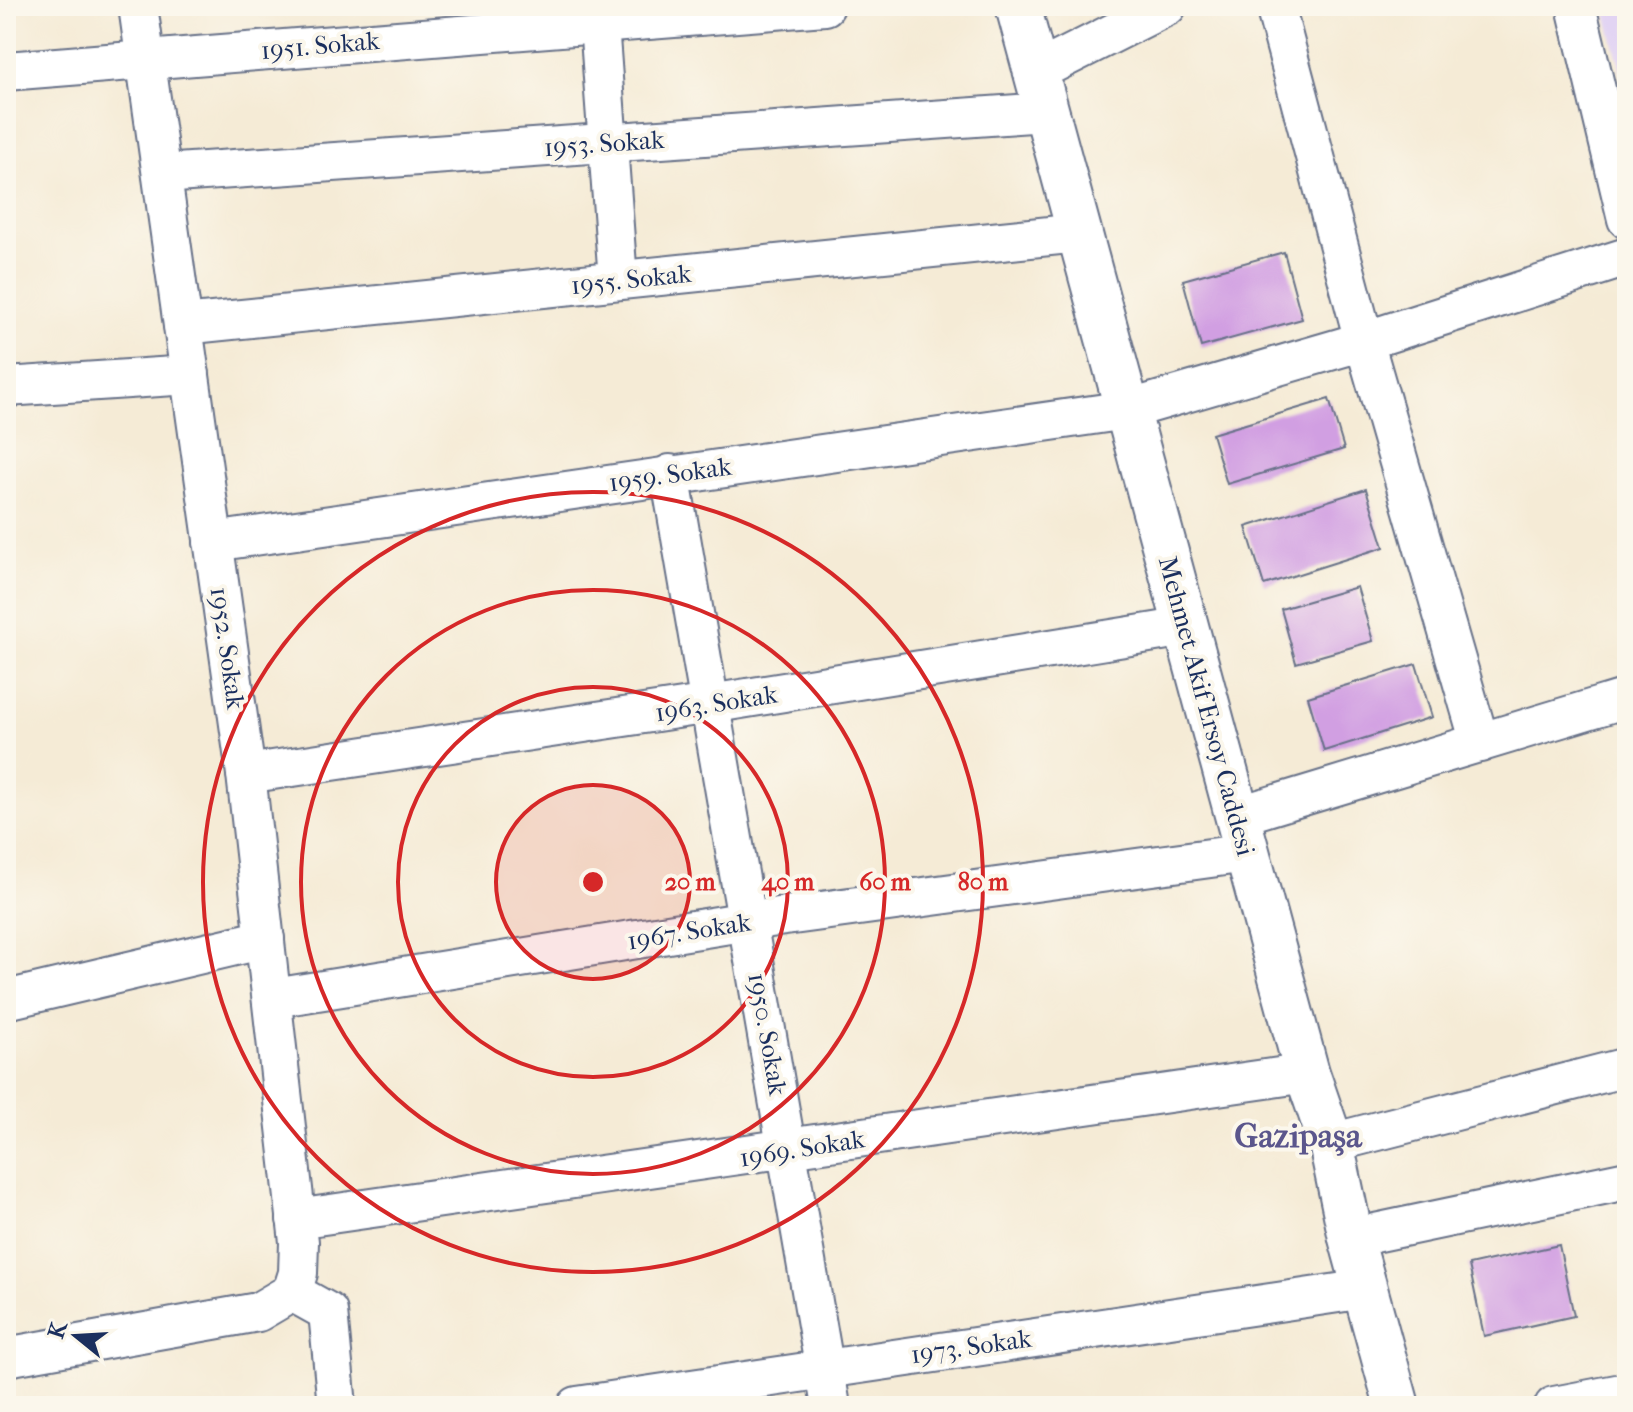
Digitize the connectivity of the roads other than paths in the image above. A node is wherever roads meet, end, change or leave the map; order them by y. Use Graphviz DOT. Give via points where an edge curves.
graph roads {
  1 [pos="138,6"];
  2 [pos="825,6"];
  3 [pos="1018,6"];
  4 [pos="1167,6"];
  5 [pos="1275,6"];
  6 [pos="1576,6"];
  7 [pos="509,18"];
  8 [pos="599,24"];
  9 [pos="146,59"];
  10 [pos="6,71"];
  11 [pos="1041,92"];
  12 [pos="608,143"];
  13 [pos="162,174"];
  14 [pos="1627,219"];
  15 [pos="1079,233"];
  16 [pos="1627,257"];
  17 [pos="618,280"];
  18 [pos="183,325"];
  19 [pos="1364,341"];
  20 [pos="190,375"];
  21 [pos="6,387"];
  22 [pos="1127,410"];
  23 [pos="670,474"];
  24 [pos="213,542"];
  25 [pos="1186,627"];
  26 [pos="1627,698"];
  27 [pos="710,704"];
  28 [pos="1480,743"];
  29 [pos="246,774"];
  30 [pos="1242,834"];
  31 [pos="748,921"];
  32 [pos="265,939"];
  33 [pos="274,998"];
  34 [pos="6,1000"];
  35 [pos="1627,1067"];
  36 [pos="1307,1073"];
  37 [pos="1331,1143"];
  38 [pos="789,1150"];
  39 [pos="1627,1180"];
  40 [pos="296,1219"];
  41 [pos="1351,1238"];
  42 [pos="1365,1289"];
  43 [pos="292,1292"];
  44 [pos="6,1357"];
  45 [pos="825,1368"];
  46 [pos="1627,1392"];
  47 [pos="337,1406"];
  48 [pos="577,1406"];
  49 [pos="831,1406"];
  50 [pos="1397,1406"];
  51 [pos="1554,1406"];
  1 -- 9 [label="street, 1952. Sokak"];
  2 -- 8 [label="street, 1951. Sokak"];
  3 -- 11 [label="street, Mehmet Akif Ersoy Caddesi"];
  4 -- 11 [label="street"];
  5 -- 19 [label="street"];
  6 -- 14 [label="street"];
  7 -- 8 [label="street, 1951. Sokak"];
  7 -- 9 [label="street, 1951. Sokak"];
  8 -- 12 [label="street"];
  9 -- 10 [label="street, 1951. Sokak"];
  9 -- 13 [label="street, 1952. Sokak"];
  11 -- 12 [label="street, 1953. Sokak"];
  11 -- 15 [label="street, Mehmet Akif Ersoy Caddesi"];
  12 -- 13 [label="street, 1953. Sokak"];
  12 -- 17 [label="street"];
  13 -- 18 [label="street, 1952. Sokak"];
  15 -- 17 [label="street, 1955. Sokak"];
  15 -- 22 [label="street, Mehmet Akif Ersoy Caddesi"];
  16 -- 19 [label="street, 1959. Sokak"];
  17 -- 18 [label="street, 1955. Sokak"];
  18 -- 20 [label="street, 1952. Sokak"];
  19 -- 22 [label="street, 1959. Sokak"];
  19 -- 28 [label="street"];
  20 -- 21 [label="street"];
  20 -- 24 [label="street, 1952. Sokak"];
  22 -- 23 [label="street, 1959. Sokak"];
  22 -- 25 [label="street, Mehmet Akif Ersoy Caddesi"];
  23 -- 24 [label="street, 1959. Sokak"];
  23 -- 27 [label="street, 1950. Sokak"];
  24 -- 29 [label="street, 1952. Sokak"];
  25 -- 27 [label="street, 1963. Sokak"];
  25 -- 30 [label="street, Mehmet Akif Ersoy Caddesi"];
  26 -- 28 [label="street, 1967. Sokak"];
  27 -- 29 [label="street, 1963. Sokak"];
  27 -- 31 [label="street, 1950. Sokak"];
  28 -- 30 [label="street, 1967. Sokak"];
  29 -- 32 [label="street, 1952. Sokak"];
  30 -- 31 [label="street, 1967. Sokak"];
  30 -- 36 [label="street, Mehmet Akif Ersoy Caddesi"];
  31 -- 33 [label="street, 1967. Sokak"];
  31 -- 38 [label="street, 1950. Sokak"];
  32 -- 33 [label="street, 1952. Sokak"];
  32 -- 34 [label="street"];
  33 -- 40 [label="street, 1952. Sokak"];
  35 -- 37 [label="street"];
  36 -- 37 [label="street, Mehmet Akif Ersoy Caddesi"];
  36 -- 38 [label="street, 1969. Sokak"];
  37 -- 41 [label="street, Mehmet Akif Ersoy Caddesi"];
  38 -- 40 [label="street, 1969. Sokak"];
  38 -- 45 [label="street, 1950. Sokak"];
  39 -- 41 [label="street"];
  40 -- 43 [label="street, 1952. Sokak" via="298,1273"];
  41 -- 42 [label="street, Mehmet Akif Ersoy Caddesi"];
  42 -- 45 [label="street, 1973. Sokak"];
  42 -- 50 [label="street, Mehmet Akif Ersoy Caddesi"];
  43 -- 44 [label="street" via="258,1312"];
  43 -- 47 [label="street" via="328,1312"];
  45 -- 48 [label="street, 1973. Sokak"];
  45 -- 49 [label="street, 1950. Sokak"];
  46 -- 51 [label="street"];
}
